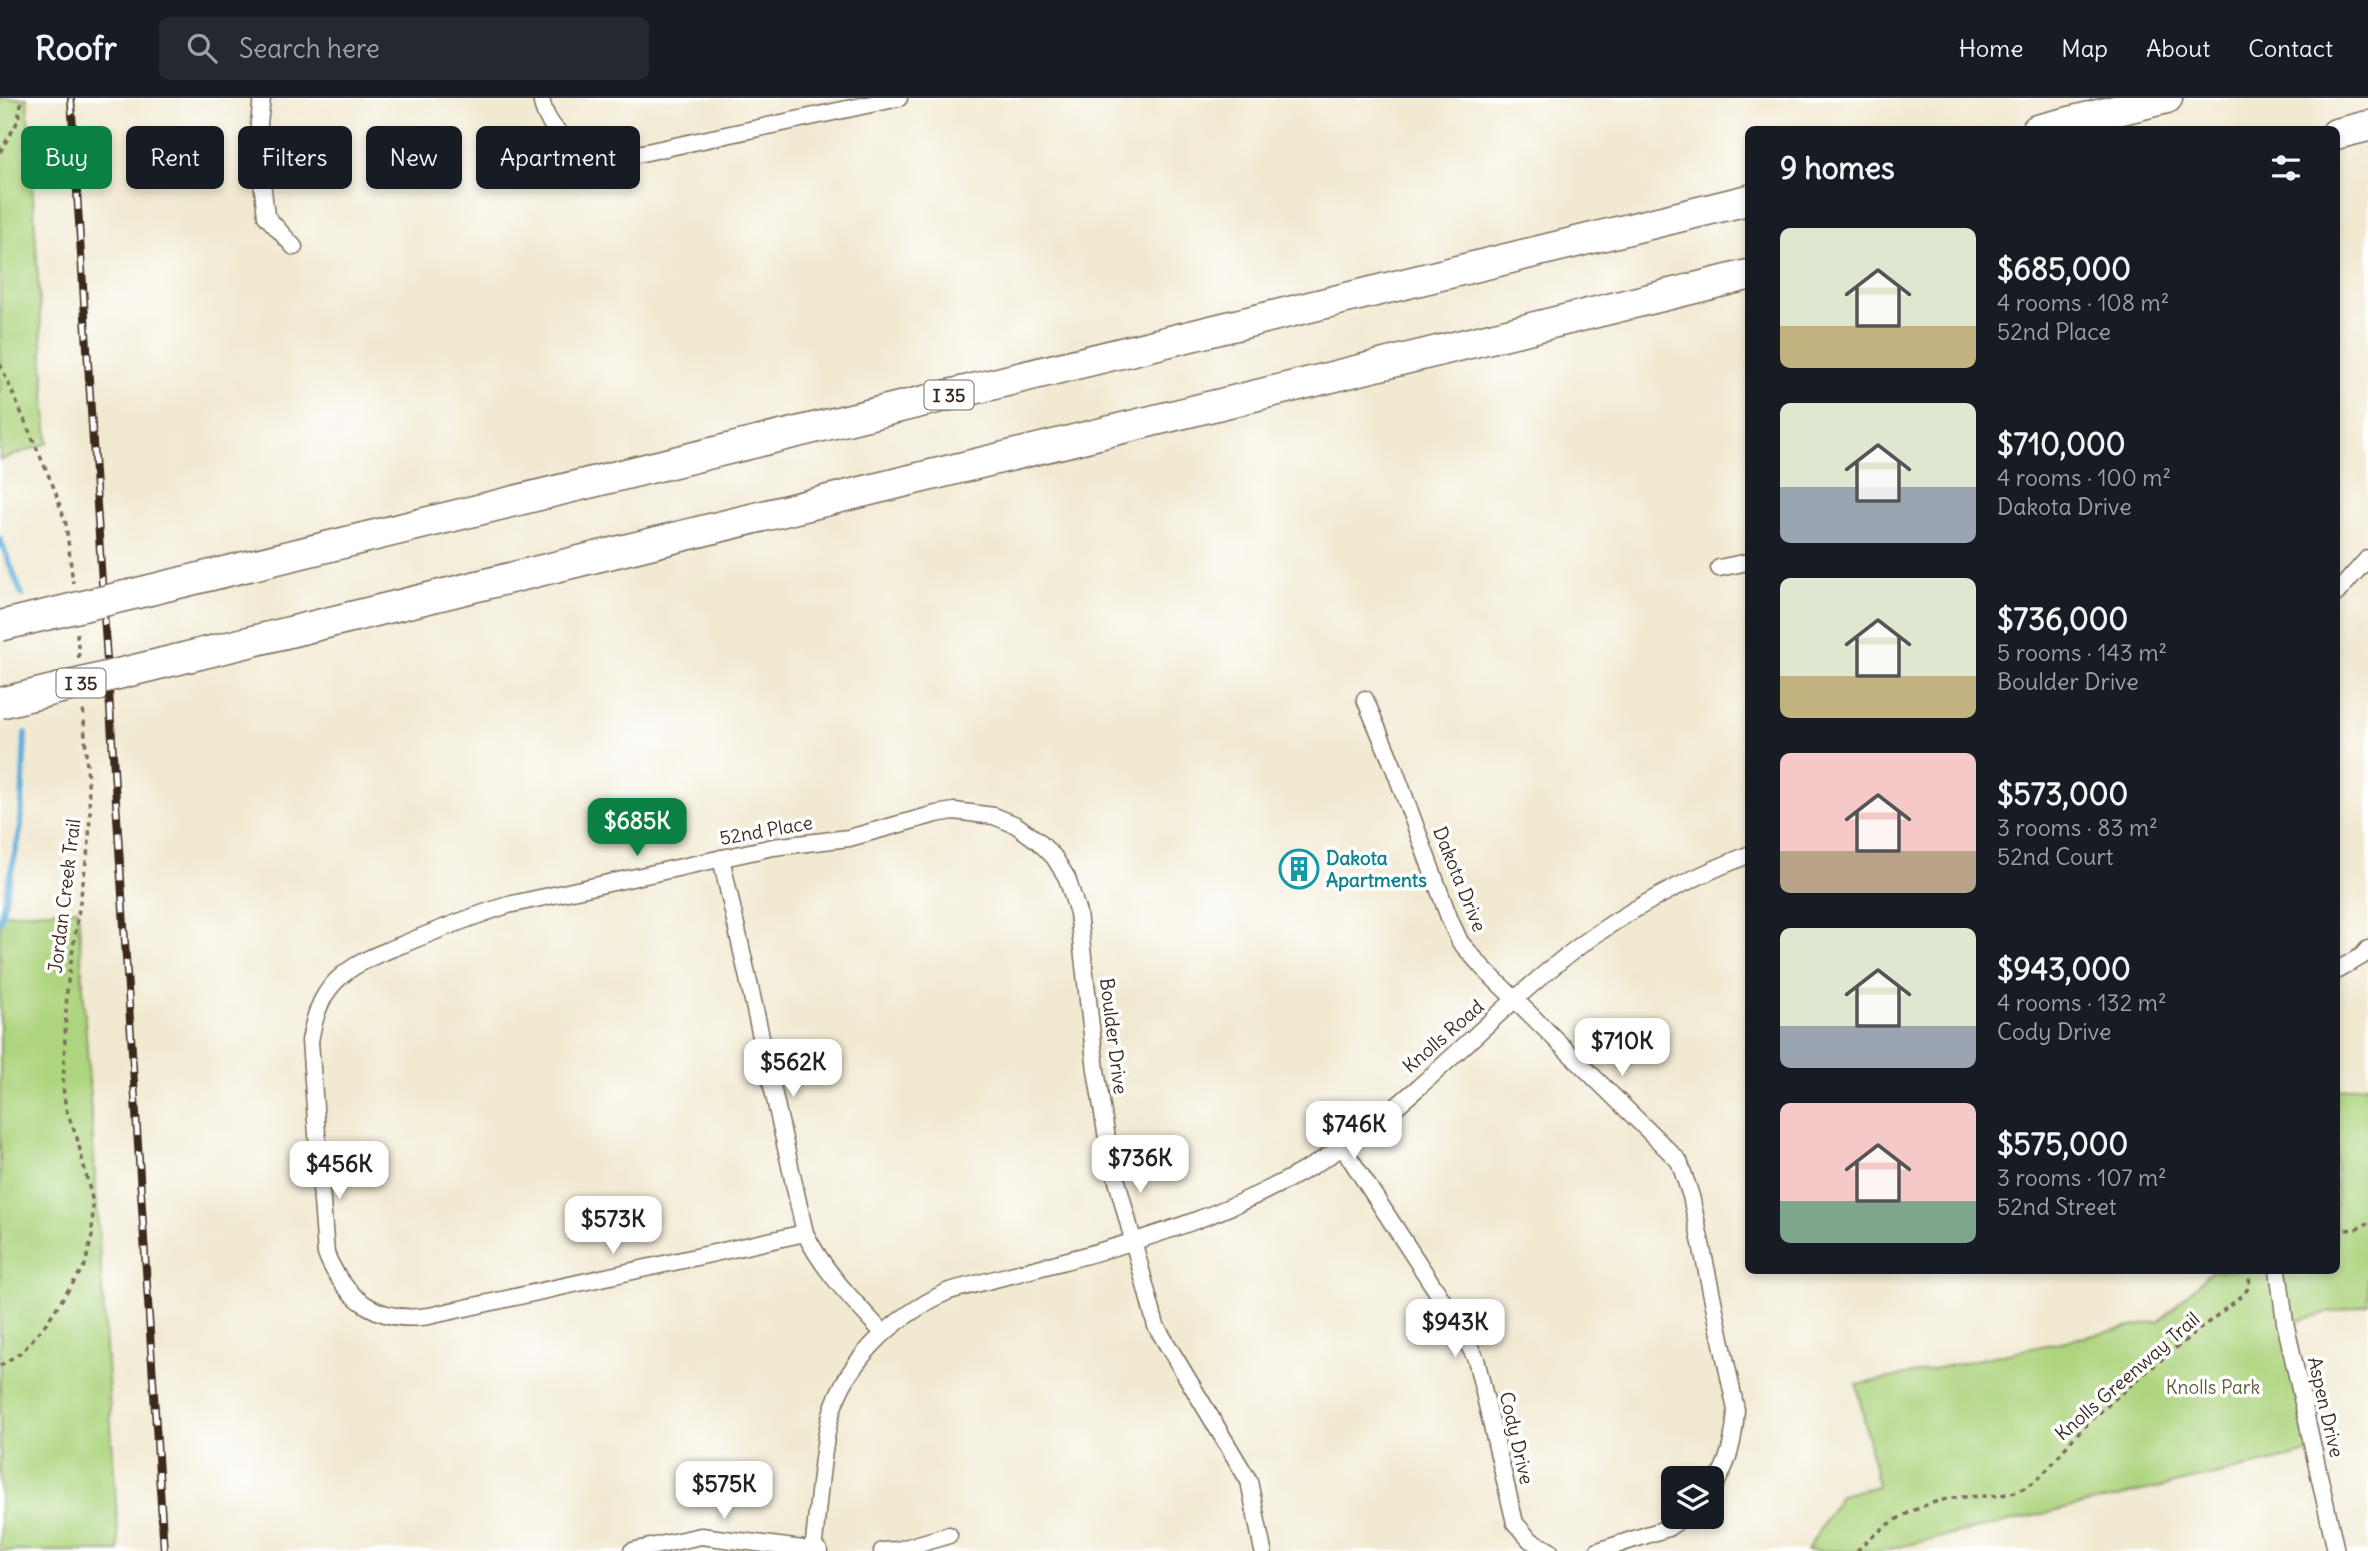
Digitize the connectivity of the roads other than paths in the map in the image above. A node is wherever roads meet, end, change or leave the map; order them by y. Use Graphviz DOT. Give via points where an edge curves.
graph roads {
  1 [pos="262,98"];
  2 [pos="541,98"];
  3 [pos="899,98"];
  4 [pos="2167,98"];
  5 [pos="2054,126"];
  6 [pos="2368,126"];
  7 [pos="2340,133"];
  8 [pos="1745,201"];
  9 [pos="295,247"];
  10 [pos="1745,276"];
  11 [pos="2368,558"];
  12 [pos="1745,563"];
  13 [pos="1719,568"];
  14 [pos="2342,576"];
  15 [pos="0,626"];
  16 [pos="1365,699"];
  17 [pos="0,703"];
  18 [pos="1038,841"];
  19 [pos="1745,856"];
  20 [pos="722,858"];
  21 [pos="2368,949"];
  22 [pos="2340,969"];
  23 [pos="1515,999"];
  24 [pos="1342,1146"];
  25 [pos="805,1233"];
  26 [pos="1133,1242"];
  27 [pos="2279,1274"];
  28 [pos="883,1333"];
  29 [pos="1724,1471"];
  30 [pos="1665,1529"];
  31 [pos="948,1535"];
  32 [pos="632,1551"];
  33 [pos="813,1551"];
  34 [pos="819,1551"];
  35 [pos="882,1551"];
  36 [pos="1263,1551"];
  37 [pos="1550,1551"];
  38 [pos="1598,1551"];
  39 [pos="2336,1551"];
  1 -- 9 [label="street" via="259,156 266,216"];
  2 -- 3 [label="street" via="556,130 575,145 603,156 628,156"];
  4 -- 5 [label="highway"];
  6 -- 7 [label="highway"];
  8 -- 15 [label="highway, I 35, bridge"];
  10 -- 17 [label="highway, I 35, bridge"];
  11 -- 14 [label="street"];
  12 -- 13 [label="street"];
  16 -- 23 [label="street, Dakota Drive" via="1460,942"];
  18 -- 20 [label="street, 52nd Place" via="994,816 954,811 849,838"];
  18 -- 26 [label="street, Boulder Drive" via="1067,878 1078,913 1109,1151"];
  19 -- 23 [label="street, Knolls Road" via="1657,897 1578,947"];
  20 -- 25 [label="street"];
  20 -- 25 [label="street, 52nd Place" via="467,918 367,959 333,984 313,1021 311,1050 326,1254 333,1273 353,1296 379,1312 398,1317 429,1315"];
  21 -- 22 [label="street"];
  23 -- 24 [label="street, Knolls Road" via="1476,1037"];
  23 -- 29 [label="street, Dakota Drive" via="1679,1161 1691,1196 1736,1410 1735,1436"];
  24 -- 26 [label="street, Knolls Road" via="1261,1194"];
  24 -- 37 [label="street, Cody Drive" via="1476,1359 1515,1523 1530,1540"];
  25 -- 28 [label="street" via="838,1284"];
  26 -- 28 [label="street, Knolls Road" via="949,1291"];
  26 -- 36 [label="street, Boulder Drive" via="1156,1326 1249,1481"];
  27 -- 39 [label="street, Aspen Drive"];
  28 -- 33 [label="street, Knolls Road" via="853,1370 828,1425"];
  30 -- 38 [label="street"];
  31 -- 35 [label="street"];
  32 -- 33 [label="street" via="701,1536"];
  33 -- 34 [label="street"];
}
